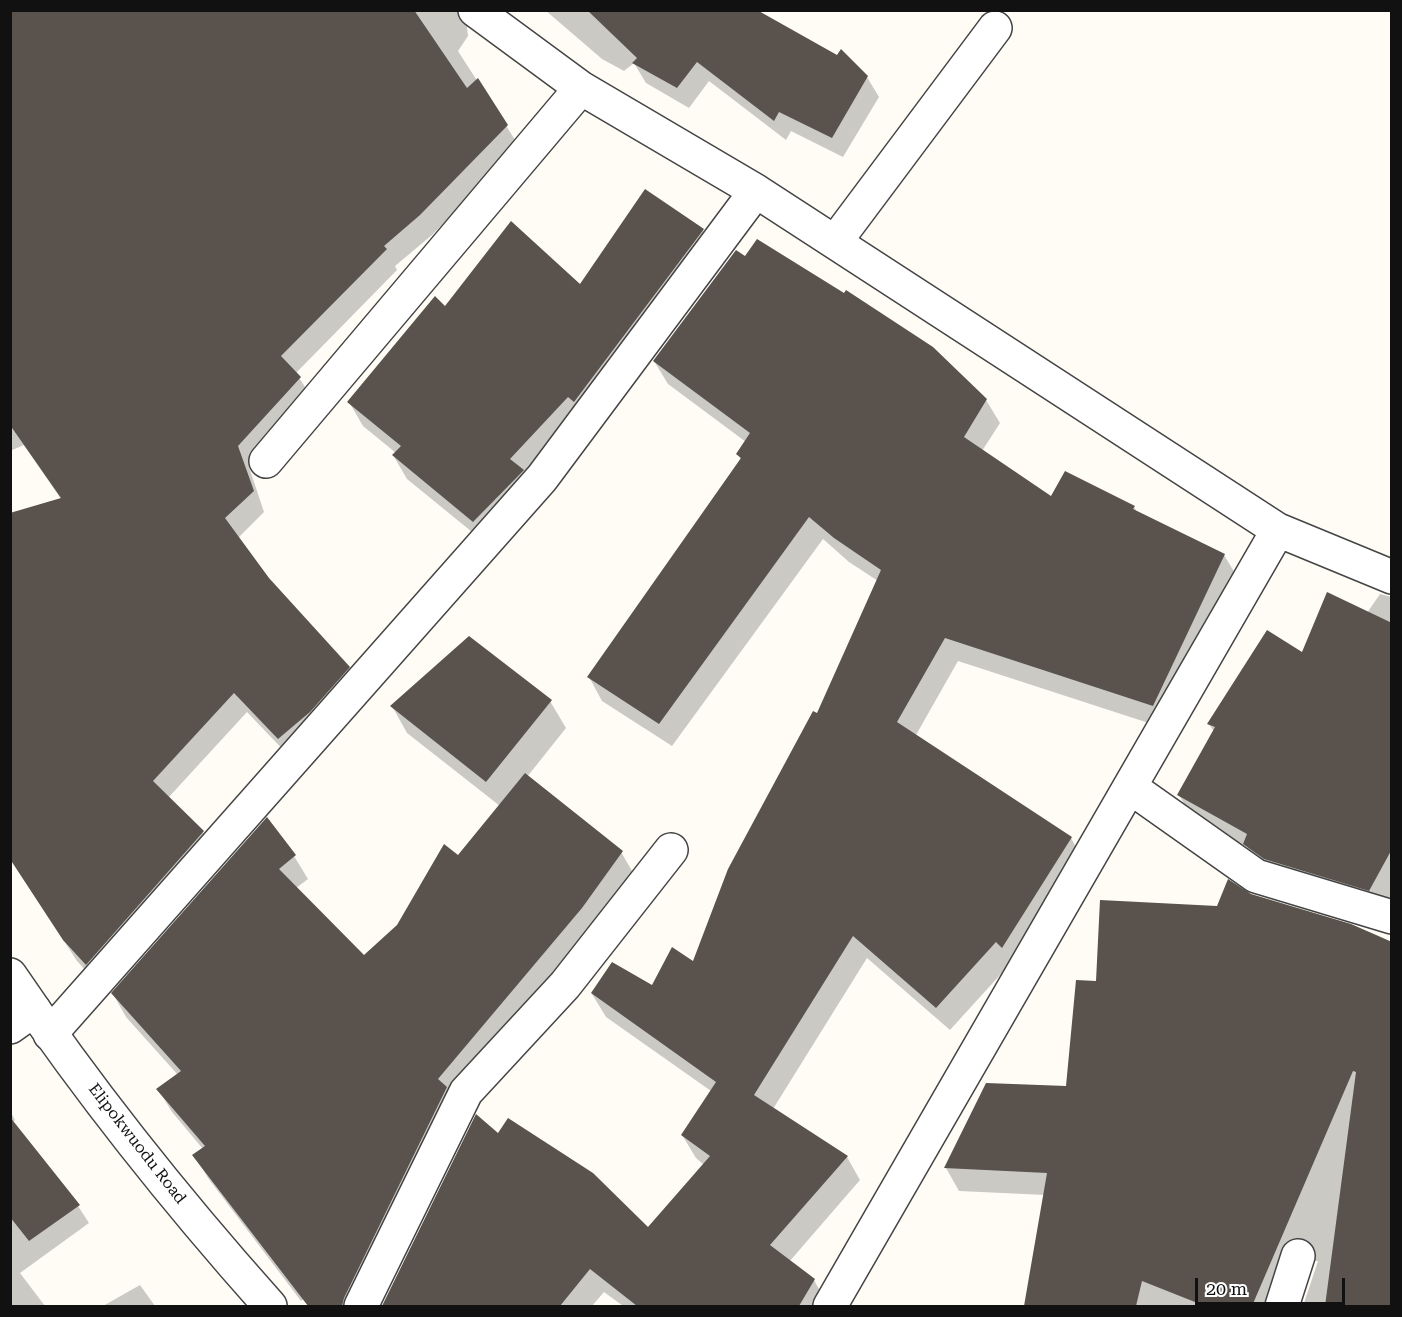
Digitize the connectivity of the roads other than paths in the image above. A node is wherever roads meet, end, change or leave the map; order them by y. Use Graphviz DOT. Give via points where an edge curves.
graph roads {
  1 [pos="475,10"];
  2 [pos="995,28"];
  3 [pos="581,88"];
  4 [pos="756,191"];
  5 [pos="835,242"];
  6 [pos="266,461"];
  7 [pos="1278,530"];
  8 [pos="1392,577"];
  9 [pos="1130,787"];
  10 [pos="671,850"];
  11 [pos="1392,917"];
  12 [pos="10,975"];
  13 [pos="31,1023"];
  14 [pos="1298,1256"];
  15 [pos="270,1306"];
  16 [pos="361,1306"];
  17 [pos="830,1306"];
  18 [pos="1282,1306"];
  1 -- 3 [label="street"];
  2 -- 5 [label="street"];
  3 -- 4 [label="street"];
  3 -- 6 [label="street"];
  4 -- 5 [label="street"];
  4 -- 13 [label="street" via="542,478"];
  5 -- 7 [label="street"];
  7 -- 8 [label="street"];
  7 -- 9 [label="street"];
  9 -- 11 [label="street" via="1256,876"];
  9 -- 17 [label="street"];
  10 -- 16 [label="street" via="566,985 466,1092"];
  12 -- 13 [label="street, Elipokwuodu Road"];
  13 -- 15 [label="street, Elipokwuodu Road"];
  14 -- 18 [label="street"];
}
